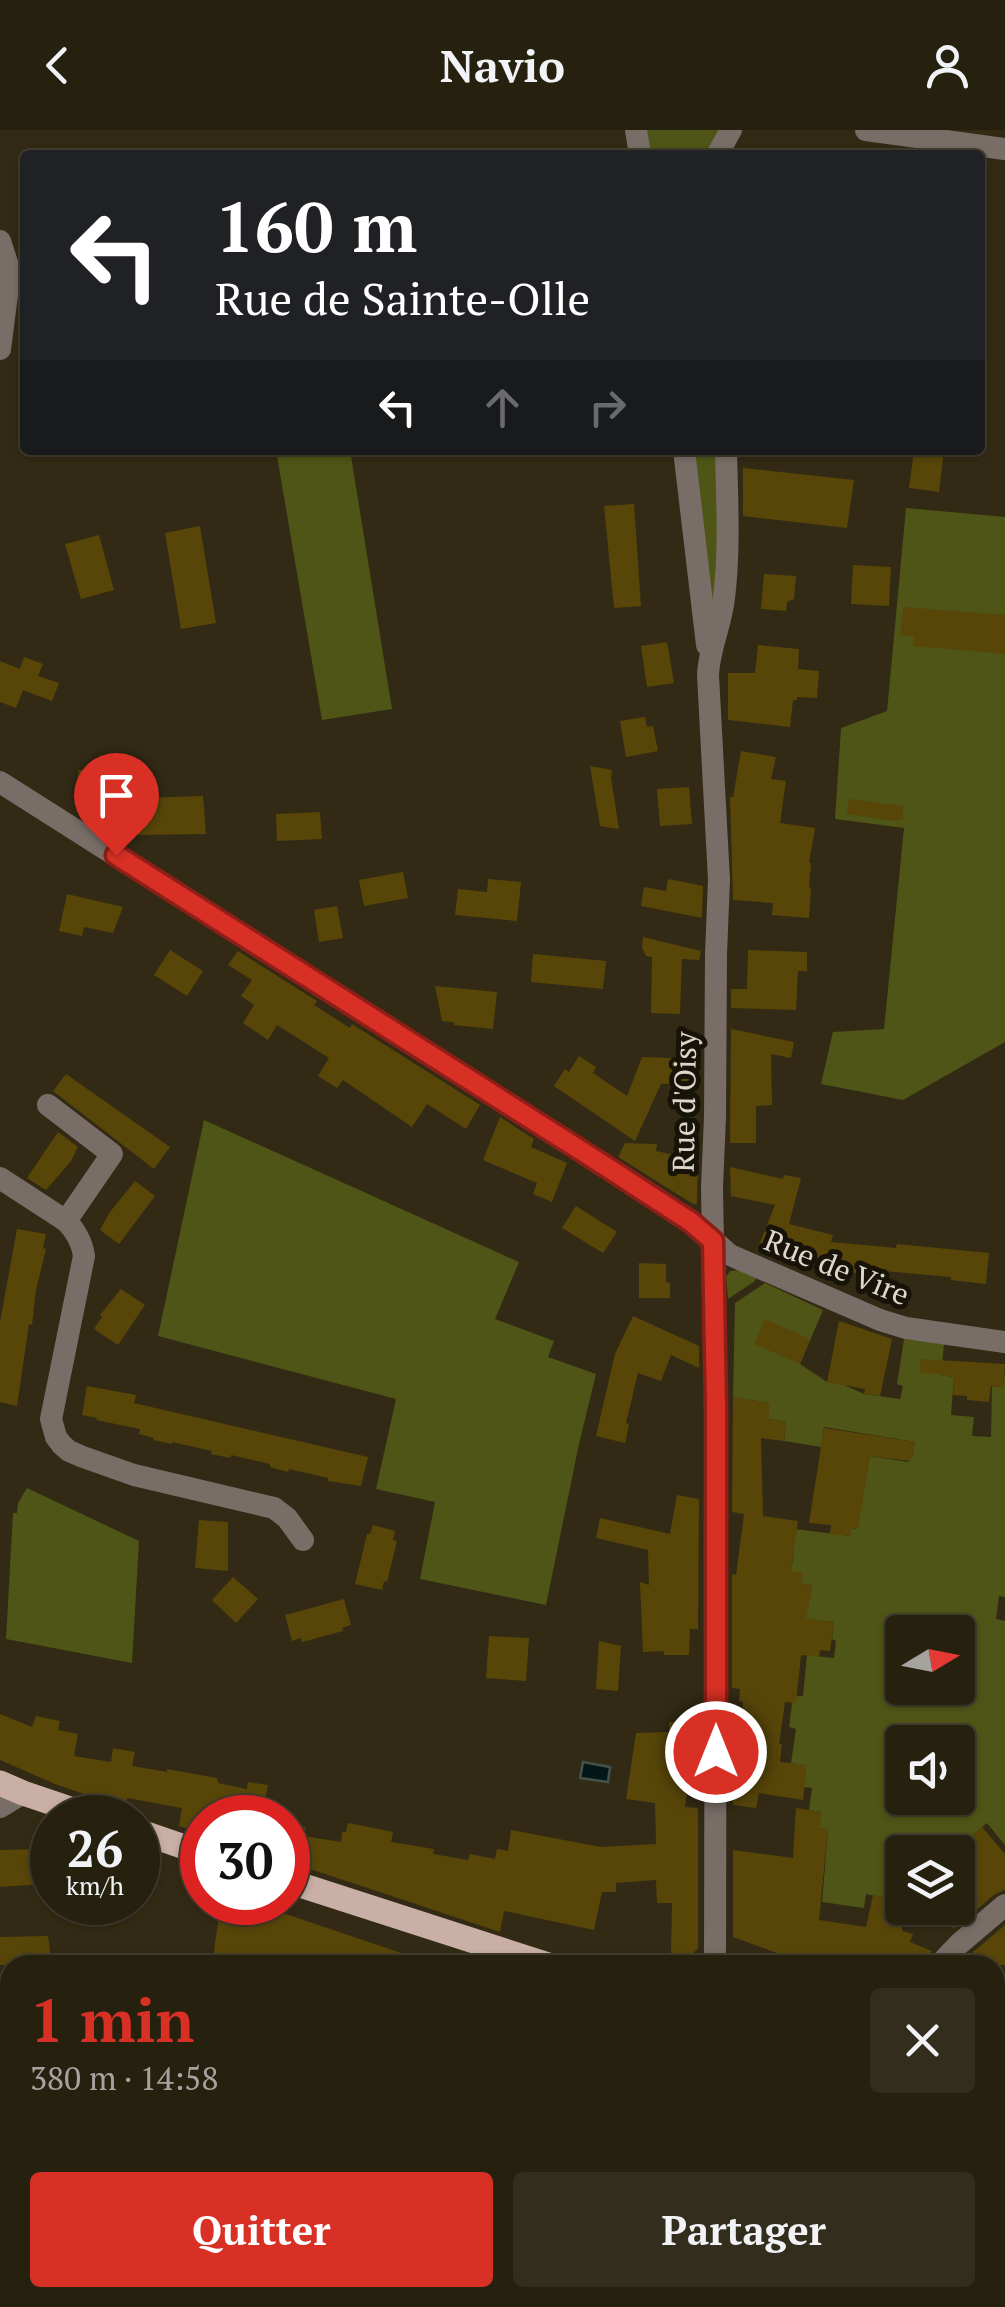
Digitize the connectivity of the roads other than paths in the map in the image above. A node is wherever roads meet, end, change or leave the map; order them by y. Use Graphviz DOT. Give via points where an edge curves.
graph roads {
  1 [pos="866,130"];
  2 [pos="977,137"];
  3 [pos="1005,149"];
  4 [pos="0,241"];
  5 [pos="0,349"];
  6 [pos="685,455"];
  7 [pos="726,455"];
  8 [pos="709,660"];
  9 [pos="0,782"];
  10 [pos="48,1105"];
  11 [pos="0,1178"];
  12 [pos="66,1222"];
  13 [pos="713,1241"];
  14 [pos="1005,1342"];
  15 [pos="303,1540"];
  16 [pos="11,1788"];
  17 [pos="0,1806"];
  18 [pos="310,1888"];
  19 [pos="1005,1906"];
  20 [pos="511,1955"];
  21 [pos="715,1955"];
  22 [pos="949,1955"];
  1 -- 2 [label="street"];
  2 -- 3 [label="street"];
  4 -- 5 [label="street" via="10,272"];
  6 -- 8 [label="street, Rue d'Oisy"];
  7 -- 8 [label="street, Rue d'Oisy" via="726,584"];
  8 -- 13 [label="street, Rue d'Oisy" via="720,880"];
  9 -- 13 [label="street, Rue de Vire"];
  10 -- 12 [label="street" via="112,1154"];
  11 -- 12 [label="street"];
  12 -- 15 [label="street" via="84,1256 51,1420 56,1437 69,1451 121,1471 274,1508"];
  13 -- 14 [label="street, Rue de Vire" via="730,1255 894,1325"];
  13 -- 21 [label="street, Rue d'Oisy"];
  16 -- 17 [label="street"];
  18 -- 20 [label="main road"];
  19 -- 22 [label="street"];
}
